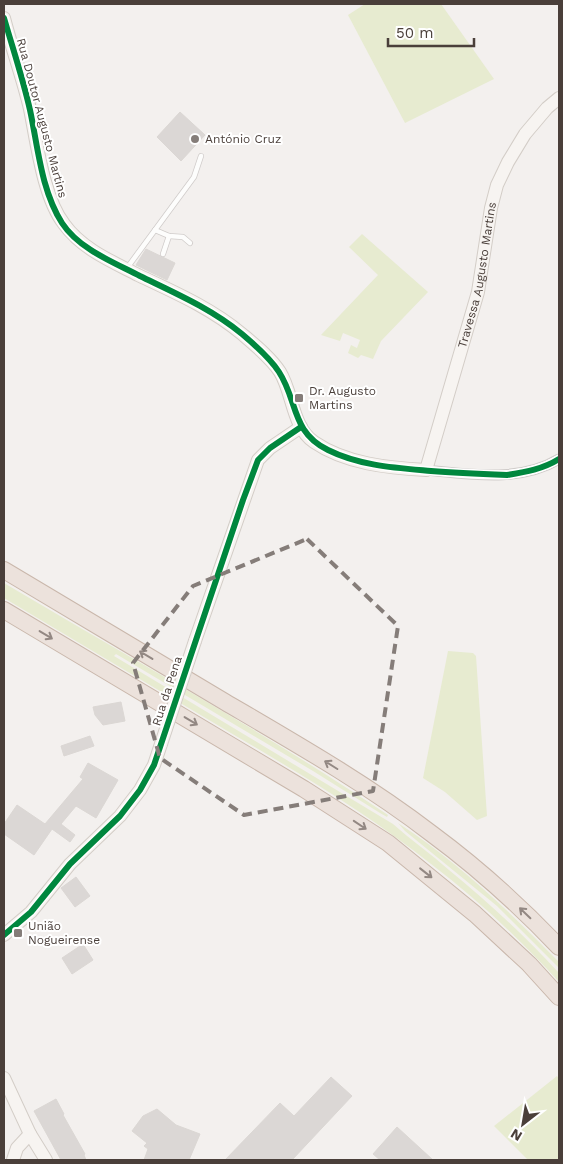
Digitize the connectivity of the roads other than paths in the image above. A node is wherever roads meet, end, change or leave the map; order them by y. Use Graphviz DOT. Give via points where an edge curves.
graph roads {
  1 [pos="4,18"];
  2 [pos="559,98"];
  3 [pos="201,156"];
  4 [pos="156,230"];
  5 [pos="169,236"];
  6 [pos="190,243"];
  7 [pos="163,254"];
  8 [pos="127,269"];
  9 [pos="301,427"];
  10 [pos="559,459"];
  11 [pos="426,470"];
  12 [pos="4,570"];
  13 [pos="4,610"];
  14 [pos="4,935"];
  15 [pos="559,947"];
  16 [pos="559,997"];
  17 [pos="4,1078"];
  18 [pos="30,1134"];
  19 [pos="13,1160"];
  20 [pos="46,1160"];
  1 -- 8 [label="street, Rua Doutor Augusto Martins" via="50,198 63,223 79,241"];
  2 -- 11 [label="street, Travessa Augusto Martins" via="525,134 497,185 478,292"];
  3 -- 4 [label="lane" via="194,178"];
  4 -- 5 [label="lane"];
  4 -- 8 [label="lane"];
  5 -- 6 [label="lane" via="183,237"];
  5 -- 7 [label="lane"];
  8 -- 9 [label="street, Rua Doutor Augusto Martins" via="217,315 242,334 280,372"];
  9 -- 11 [label="street, Rua Doutor Augusto Martins" via="312,440 343,456 398,469"];
  9 -- 14 [label="street, Rua da Pena, bridge" via="258,460 154,765 140,790 120,816 70,864 31,912"];
  10 -- 11 [label="street, Rua Doutor Augusto Martins" via="547,466 507,475"];
  15 -- 12 [label="highway, one-way" via="485,876 385,800"];
  13 -- 16 [label="highway, one-way" via="288,779 388,843 475,914"];
  17 -- 18 [label="street"];
  18 -- 19 [label="street" via="17,1148"];
  18 -- 20 [label="street"];
}
